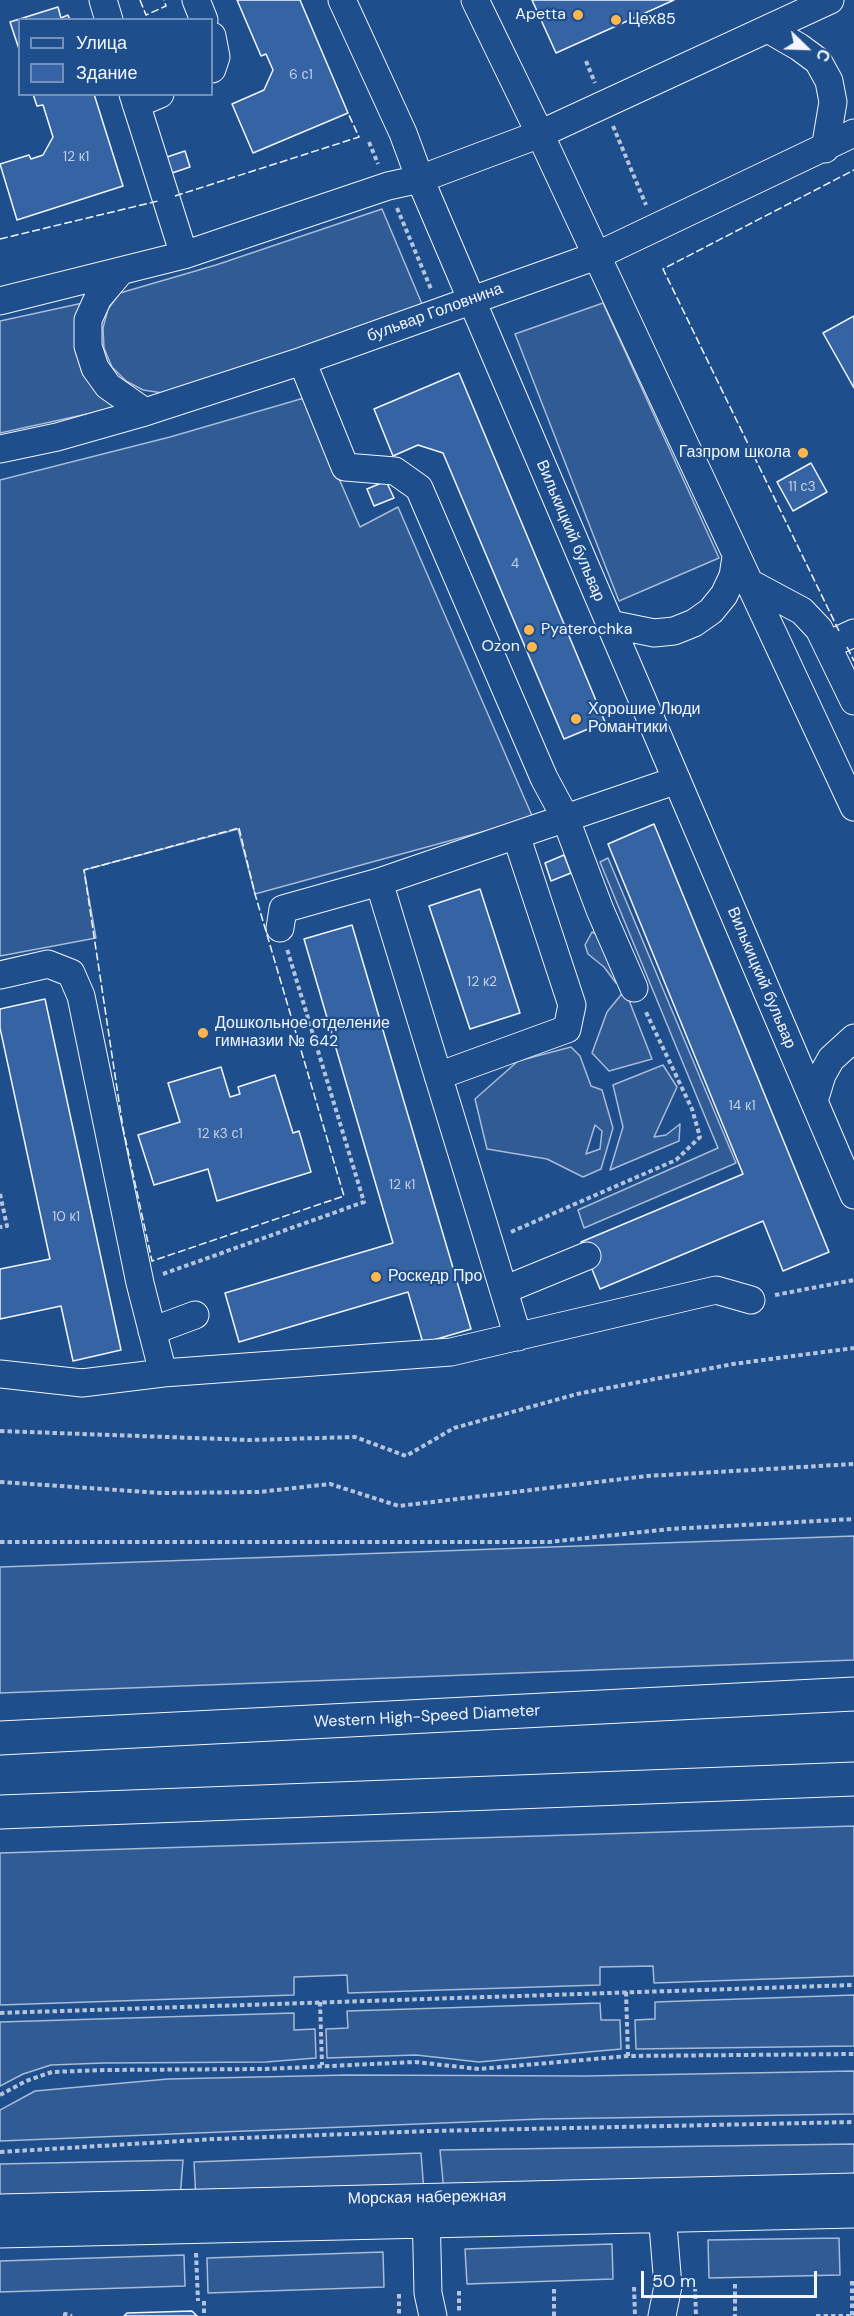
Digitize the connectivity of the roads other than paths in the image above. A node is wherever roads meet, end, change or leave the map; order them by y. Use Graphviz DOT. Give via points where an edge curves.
graph roads {
  1 [pos="103,0"];
  2 [pos="196,0"];
  3 [pos="342,0"];
  4 [pos="475,0"];
  5 [pos="824,1"];
  6 [pos="108,18"];
  7 [pos="203,18"];
  8 [pos="768,29"];
  9 [pos="213,41"];
  10 [pos="213,66"];
  11 [pos="143,98"];
  12 [pos="854,133"];
  13 [pos="540,134"];
  14 [pos="825,149"];
  15 [pos="420,179"];
  16 [pos="184,255"];
  17 [pos="596,256"];
  18 [pos="120,272"];
  19 [pos="472,300"];
  20 [pos="0,301"];
  21 [pos="302,361"];
  22 [pos="145,412"];
  23 [pos="0,448"];
  24 [pos="736,557"];
  25 [pos="748,582"];
  26 [pos="610,624"];
  27 [pos="854,633"];
  28 [pos="828,645"];
  29 [pos="854,701"];
  30 [pos="677,780"];
  31 [pos="854,807"];
  32 [pos="565,817"];
  33 [pos="516,835"];
  34 [pos="379,882"];
  35 [pos="280,928"];
  36 [pos="0,975"];
  37 [pos="634,988"];
  38 [pos="854,1038"];
  39 [pos="438,1076"];
  40 [pos="814,1101"];
  41 [pos="854,1195"];
  42 [pos="587,1256"];
  43 [pos="504,1290"];
  44 [pos="751,1300"];
  45 [pos="195,1315"];
  46 [pos="152,1331"];
  47 [pos="518,1337"];
  48 [pos="163,1372"];
  49 [pos="0,1374"];
  50 [pos="854,1694"];
  51 [pos="0,1738"];
  52 [pos="854,1779"];
  53 [pos="0,1812"];
  54 [pos="854,2187"];
  55 [pos="661,2192"];
  56 [pos="426,2198"];
  57 [pos="0,2208"];
  58 [pos="854,2214"];
  59 [pos="662,2219"];
  60 [pos="426,2225"];
  61 [pos="0,2234"];
  62 [pos="668,2286"];
  63 [pos="429,2308"];
  64 [pos="662,2316"];
  65 [pos="674,2316"];
  1 -- 6 [label="street"];
  2 -- 7 [label="street"];
  3 -- 15 [label="street, Вилькицкий бульвар"];
  4 -- 13 [label="street"];
  5 -- 8 [label="street"];
  8 -- 13 [label="street"];
  8 -- 14 [label="street" via="818,61 829,81 833,102"];
  9 -- 10 [label="street"];
  11 -- 16 [label="street"];
  12 -- 14 [label="street, бульвар Головнина"];
  13 -- 15 [label="street"];
  13 -- 17 [label="street"];
  14 -- 17 [label="street, бульвар Головнина"];
  15 -- 16 [label="street" via="388,186"];
  15 -- 19 [label="street, Вилькицкий бульвар"];
  16 -- 18 [label="street"];
  17 -- 19 [label="street, бульвар Головнина"];
  17 -- 24 [label="street"];
  18 -- 20 [label="street"];
  18 -- 22 [label="street" via="98,298 88,320 88,346 95,368 108,386"];
  19 -- 21 [label="street, бульвар Головнина"];
  19 -- 26 [label="street, Вилькицкий бульвар"];
  21 -- 22 [label="street, бульвар Головнина"];
  21 -- 32 [label="street" via="345,467 395,471 418,488 544,778"];
  22 -- 23 [label="street, бульвар Головнина" via="57,437"];
  24 -- 25 [label="street"];
  24 -- 26 [label="street" via="724,595 694,623 654,633"];
  25 -- 28 [label="street" via="802,611"];
  25 -- 31 [label="street"];
  26 -- 30 [label="street, Вилькицкий бульвар"];
  27 -- 28 [label="street"];
  28 -- 29 [label="street"];
  30 -- 32 [label="street"];
  30 -- 40 [label="street, Вилькицкий бульвар"];
  32 -- 33 [label="street"];
  32 -- 37 [label="street"];
  33 -- 34 [label="street"];
  33 -- 39 [label="street" via="572,1005 567,1029"];
  34 -- 35 [label="street" via="283,909"];
  34 -- 39 [label="street"];
  36 -- 46 [label="street" via="48,964 71,974 81,996"];
  38 -- 40 [label="street" via="831,1059"];
  39 -- 43 [label="street"];
  40 -- 41 [label="street, Вилькицкий бульвар"];
  42 -- 43 [label="street"];
  43 -- 47 [label="street"];
  44 -- 47 [label="street" via="716,1290"];
  45 -- 46 [label="street"];
  46 -- 48 [label="street"];
  47 -- 48 [label="street" via="451,1352"];
  48 -- 49 [label="street" via="82,1383"];
  50 -- 51 [label="highway, Western High-Speed Diameter"];
  52 -- 53 [label="highway"];
  54 -- 55 [label="street, Морская набережная"];
  55 -- 56 [label="street, Морская набережная"];
  55 -- 59 [label="street"];
  56 -- 57 [label="street, Морская набережная"];
  56 -- 60 [label="street"];
  58 -- 59 [label="street, Морская набережная"];
  59 -- 60 [label="street, Морская набережная"];
  59 -- 62 [label="street"];
  60 -- 61 [label="street, Морская набережная"];
  60 -- 63 [label="street"];
  62 -- 64 [label="street"];
  62 -- 65 [label="street"];
}
